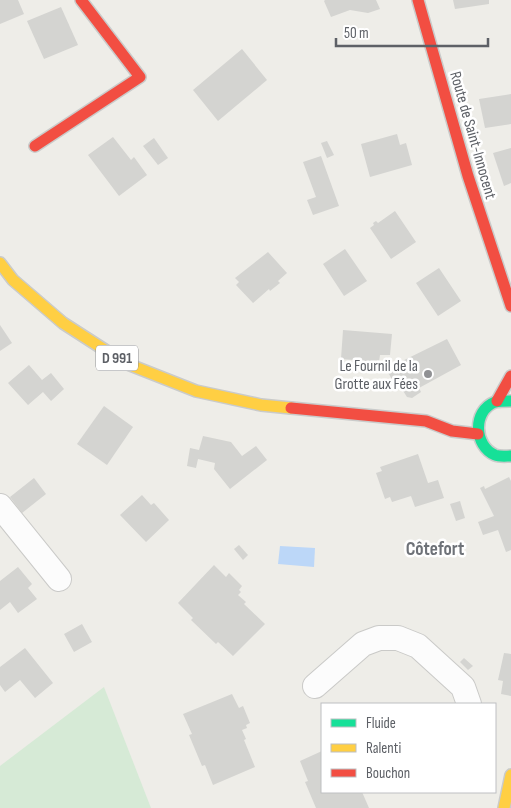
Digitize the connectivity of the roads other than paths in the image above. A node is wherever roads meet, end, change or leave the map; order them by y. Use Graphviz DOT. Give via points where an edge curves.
graph roads {
  1 [pos="81,0"];
  2 [pos="418,0"];
  3 [pos="35,146"];
  4 [pos="0,263"];
  5 [pos="511,306"];
  6 [pos="511,376"];
  7 [pos="497,401"];
  8 [pos="511,401"];
  9 [pos="444,416"];
  10 [pos="426,421"];
  11 [pos="478,434"];
  12 [pos="511,456"];
  13 [pos="0,506"];
  14 [pos="59,579"];
  15 [pos="314,686"];
  16 [pos="469,703"];
  1 -- 3 [label="main road" via="140,77"];
  2 -- 5 [label="main road, Route de Saint-Innocent" via="468,176"];
  4 -- 10 [label="main road, D 991" via="14,280 63,323 125,363 196,390 261,405"];
  6 -- 7 [label="main road"];
  7 -- 8 [label="main road"];
  7 -- 11 [label="main road" via="477,412"];
  9 -- 10 [label="main road, D 991"];
  10 -- 11 [label="main road, D 991" via="452,431"];
  11 -- 12 [label="main road" via="485,448 492,453"];
  13 -- 14 [label="street"];
  15 -- 16 [label="street" via="363,644 379,638 398,638 418,646 463,686"];
}
